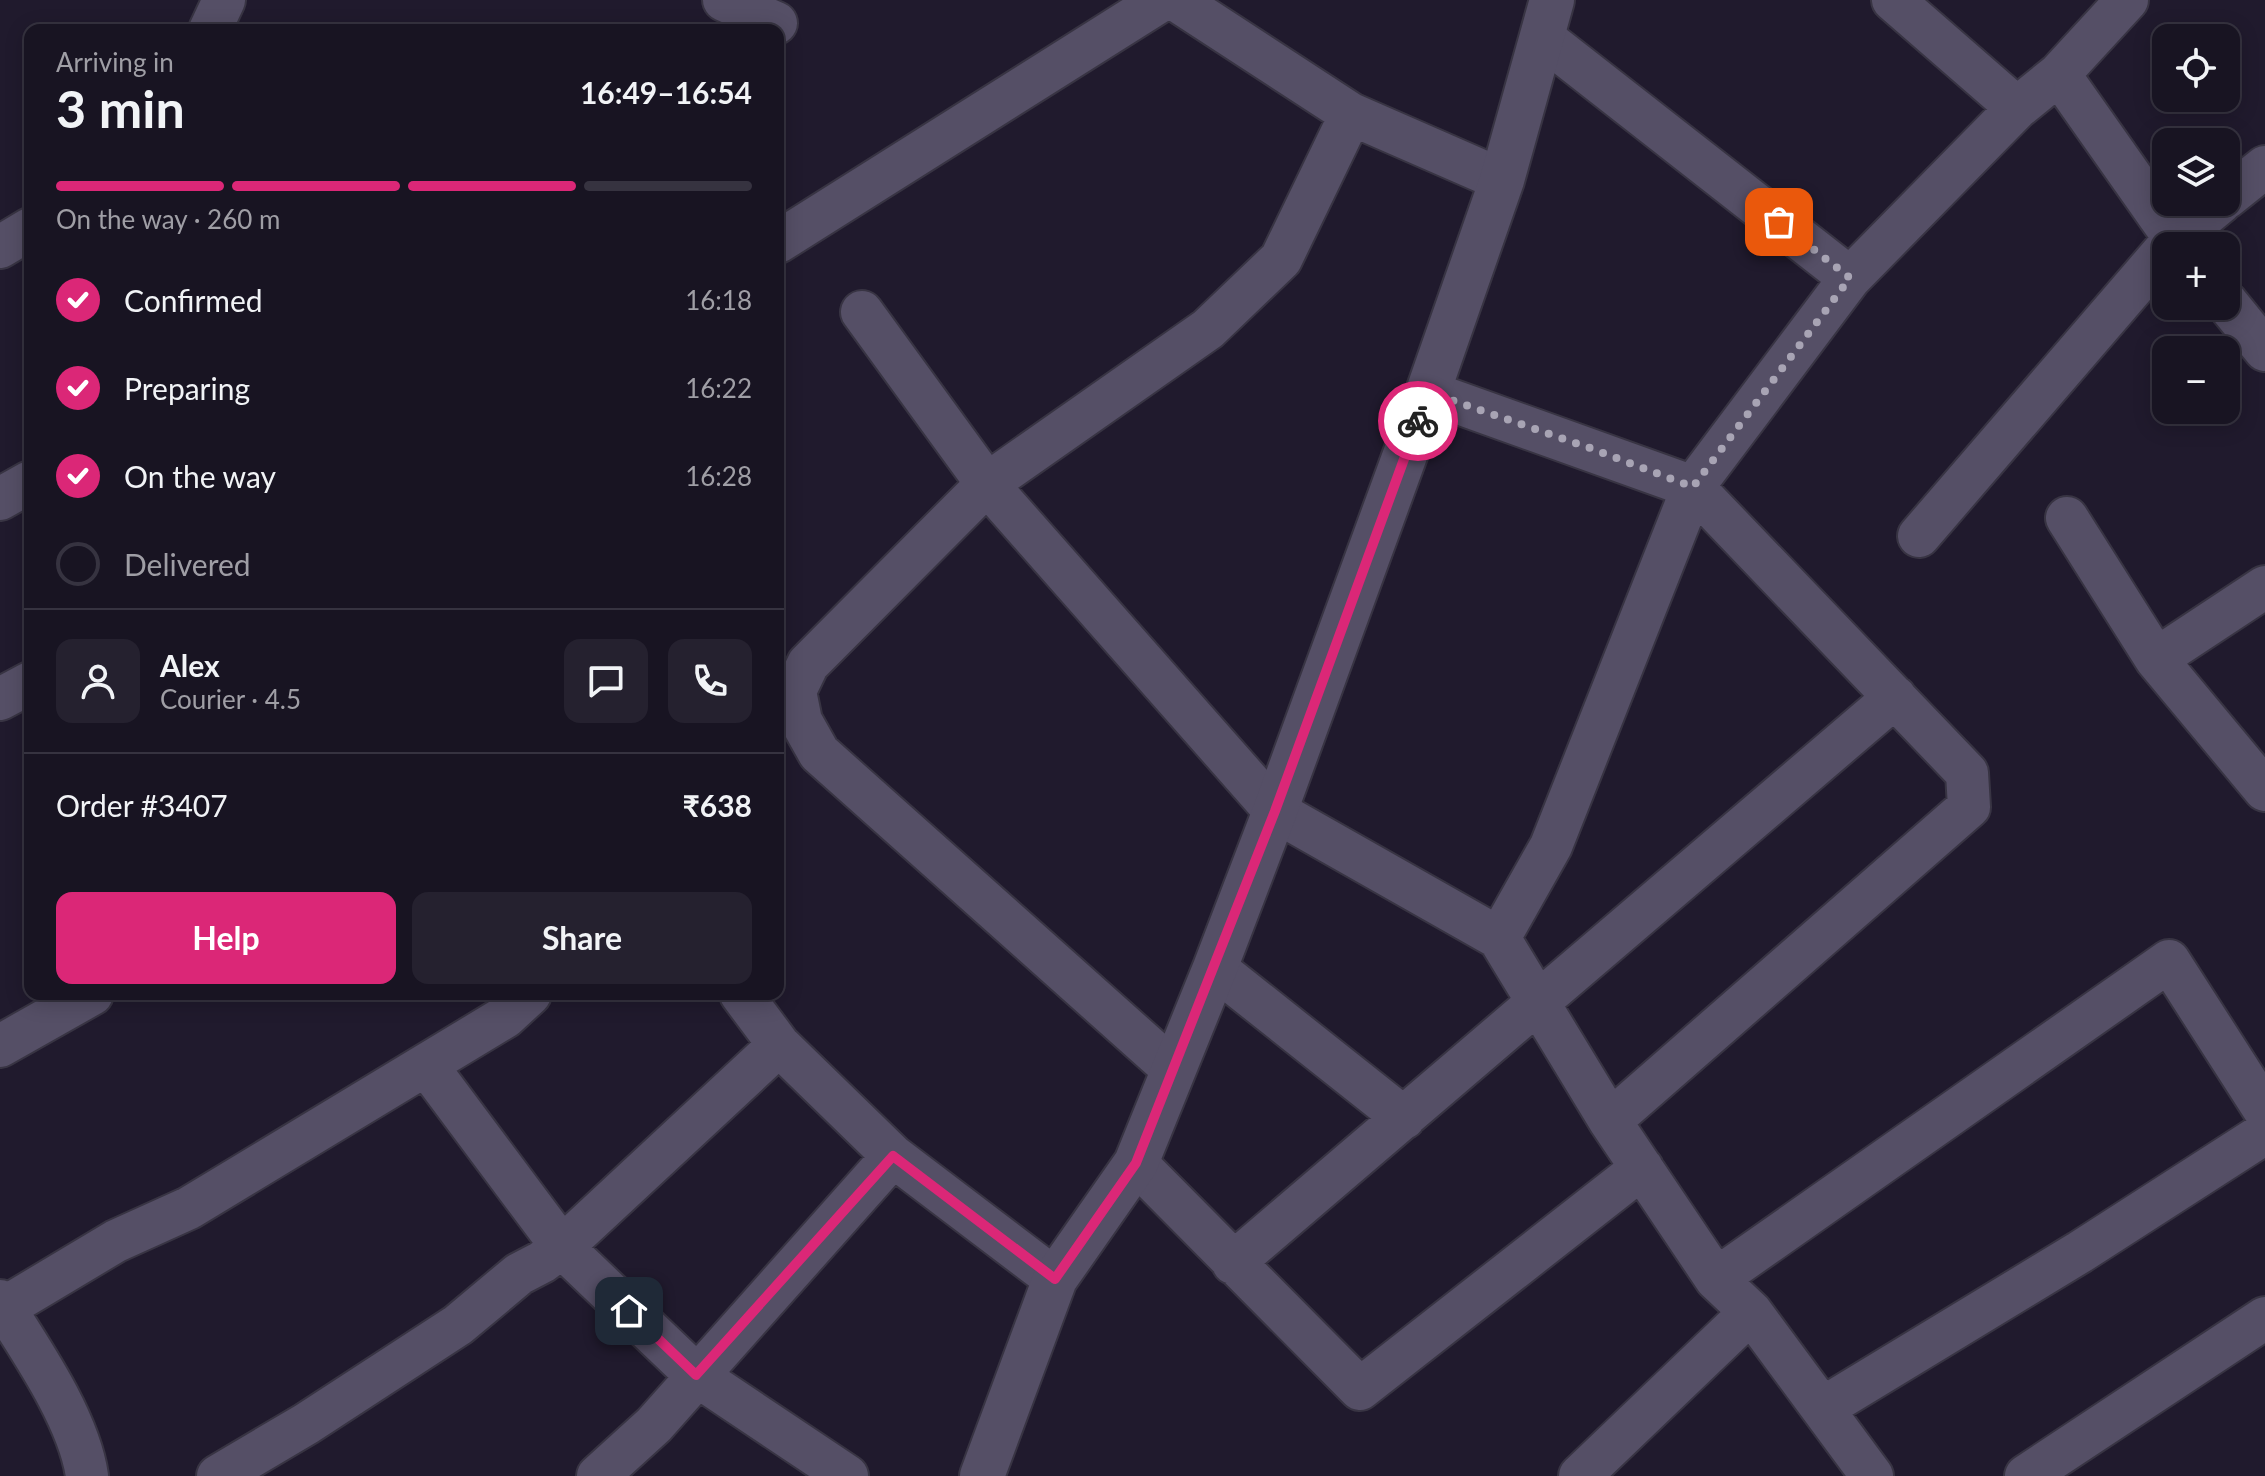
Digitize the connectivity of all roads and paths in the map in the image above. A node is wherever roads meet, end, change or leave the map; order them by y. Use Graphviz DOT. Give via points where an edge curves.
graph roads {
  1 [pos="224,0"];
  2 [pos="724,0"];
  3 [pos="1162,0"];
  4 [pos="1176,0"];
  5 [pos="1893,0"];
  6 [pos="2127,0"];
  7 [pos="781,18"];
  8 [pos="1547,18"];
  9 [pos="213,24"];
  10 [pos="2059,74"];
  11 [pos="2017,108"];
  12 [pos="1351,114"];
  13 [pos="2265,167"];
  14 [pos="1502,180"];
  15 [pos="2240,187"];
  16 [pos="2205,216"];
  17 [pos="2163,232"];
  18 [pos="2187,232"];
  19 [pos="24,233"];
  20 [pos="784,238"];
  21 [pos="0,247"];
  22 [pos="2152,268"];
  23 [pos="1850,278"];
  24 [pos="862,312"];
  25 [pos="2240,319"];
  26 [pos="2265,350"];
  27 [pos="1428,392"];
  28 [pos="987,484"];
  29 [pos="24,485"];
  30 [pos="1693,487"];
  31 [pos="0,499"];
  32 [pos="2067,518"];
  33 [pos="1919,536"];
  34 [pos="2265,587"];
  35 [pos="2156,659"];
  36 [pos="24,686"];
  37 [pos="1895,697"];
  38 [pos="0,699"];
  39 [pos="2265,790"];
  40 [pos="1275,811"];
  41 [pos="1499,938"];
  42 [pos="1215,968"];
  43 [pos="81,1000"];
  44 [pos="523,1000"];
  45 [pos="745,1000"];
  46 [pos="1539,1004"];
  47 [pos="779,1045"];
  48 [pos="0,1046"];
  49 [pos="427,1066"];
  50 [pos="1174,1070"];
  51 [pos="2265,1111"];
  52 [pos="1404,1118"];
  53 [pos="1610,1121"];
  54 [pos="2265,1133"];
  55 [pos="893,1156"];
  56 [pos="1136,1163"];
  57 [pos="1642,1168"];
  58 [pos="562,1247"];
  59 [pos="1233,1263"];
  60 [pos="1055,1279"];
  61 [pos="1716,1279"];
  62 [pos="2,1304"];
  63 [pos="1751,1312"];
  64 [pos="2265,1318"];
  65 [pos="696,1375"];
  66 [pos="1823,1408"];
  67 [pos="1853,1469"];
  68 [pos="87,1476"];
  69 [pos="218,1476"];
  70 [pos="598,1476"];
  71 [pos="847,1476"];
  72 [pos="982,1476"];
  73 [pos="1580,1476"];
  74 [pos="2026,1476"];
  1 -- 9 [label="street"];
  2 -- 7 [label="street"];
  3 -- 20 [label="street"];
  4 -- 12 [label="street"];
  5 -- 11 [label="street"];
  6 -- 10 [label="street"];
  8 -- 14 [label="street"];
  8 -- 23 [label="street"];
  10 -- 11 [label="street"];
  10 -- 17 [label="street"];
  11 -- 23 [label="street"];
  12 -- 14 [label="street"];
  12 -- 28 [label="street" via="1281,259 1208,329"];
  13 -- 15 [label="street"];
  14 -- 27 [label="street"];
  16 -- 18 [label="street"];
  19 -- 21 [label="street"];
  22 -- 33 [label="street"];
  23 -- 30 [label="street"];
  24 -- 28 [label="street"];
  25 -- 26 [label="street"];
  27 -- 30 [label="street"];
  27 -- 40 [label="street"];
  28 -- 40 [label="street"];
  28 -- 50 [label="street" via="808,664 795,691 801,721 819,753"];
  29 -- 31 [label="street"];
  30 -- 37 [label="street"];
  30 -- 41 [label="street" via="1551,846"];
  32 -- 35 [label="street"];
  34 -- 35 [label="street"];
  35 -- 39 [label="street"];
  36 -- 38 [label="street"];
  37 -- 46 [label="street"];
  37 -- 53 [label="street" via="1967,773 1969,807"];
  40 -- 41 [label="street"];
  40 -- 42 [label="street"];
  41 -- 46 [label="street"];
  42 -- 50 [label="street"];
  42 -- 52 [label="street"];
  43 -- 48 [label="street"];
  44 -- 49 [label="street"];
  45 -- 47 [label="street"];
  46 -- 52 [label="street"];
  46 -- 53 [label="street"];
  47 -- 55 [label="street"];
  47 -- 58 [label="street"];
  49 -- 58 [label="street"];
  49 -- 62 [label="street" via="189,1208"];
  50 -- 56 [label="street"];
  51 -- 61 [label="street" via="2169,961"];
  52 -- 59 [label="street"];
  53 -- 57 [label="street"];
  54 -- 66 [label="street"];
  55 -- 60 [label="street"];
  55 -- 65 [label="street"];
  56 -- 59 [label="street"];
  56 -- 60 [label="street"];
  57 -- 59 [label="street" via="1360,1389"];
  57 -- 61 [label="street"];
  58 -- 65 [label="street"];
  58 -- 69 [label="street" via="519,1274 458,1325"];
  60 -- 72 [label="street"];
  61 -- 63 [label="street"];
  62 -- 68 [label="street" via="45,1373 84,1452"];
  63 -- 66 [label="street"];
  63 -- 73 [label="street"];
  64 -- 74 [label="street"];
  65 -- 70 [label="street" via="654,1425"];
  65 -- 71 [label="street"];
  66 -- 67 [label="street"];
}
